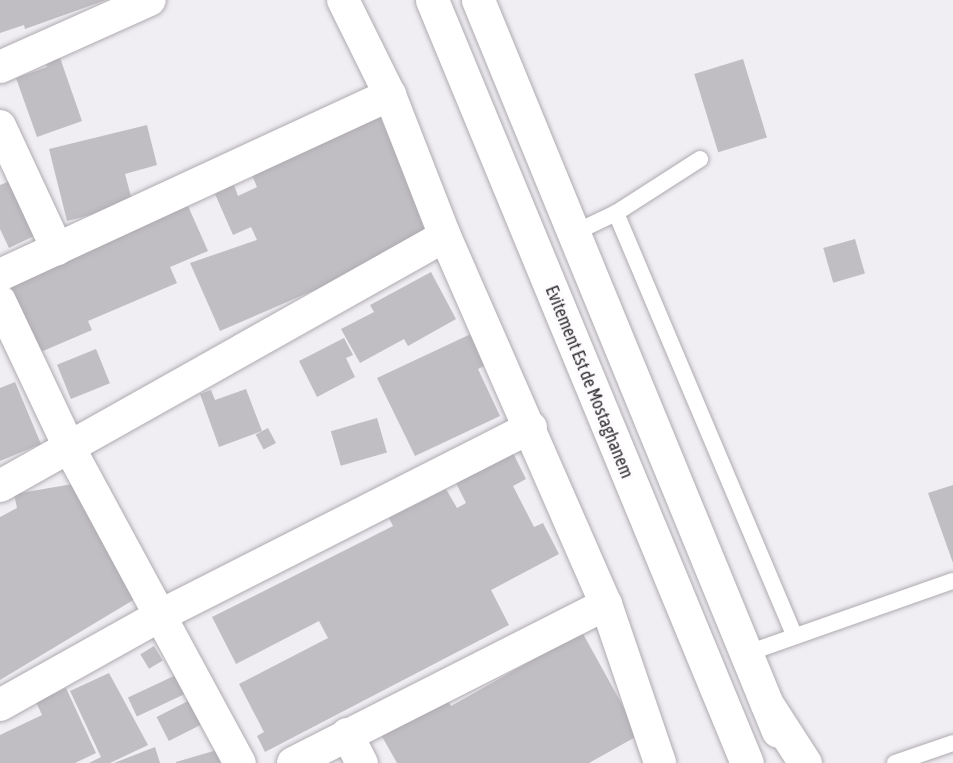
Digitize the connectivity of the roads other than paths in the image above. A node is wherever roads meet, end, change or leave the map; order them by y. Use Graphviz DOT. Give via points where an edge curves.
graph roads {
  1 [pos="150,0"];
  2 [pos="343,0"];
  3 [pos="432,0"];
  4 [pos="478,0"];
  5 [pos="0,67"];
  6 [pos="390,95"];
  7 [pos="0,126"];
  8 [pos="700,159"];
  9 [pos="616,213"];
  10 [pos="574,233"];
  11 [pos="445,236"];
  12 [pos="57,249"];
  13 [pos="0,275"];
  14 [pos="0,301"];
  15 [pos="531,427"];
  16 [pos="70,449"];
  17 [pos="0,486"];
  18 [pos="953,580"];
  19 [pos="606,604"];
  20 [pos="159,616"];
  21 [pos="794,635"];
  22 [pos="748,653"];
  23 [pos="767,704"];
  24 [pos="0,705"];
  25 [pos="347,734"];
  26 [pos="953,743"];
  27 [pos="649,759"];
  28 [pos="240,763"];
  29 [pos="293,763"];
  30 [pos="362,763"];
  31 [pos="747,763"];
  32 [pos="792,763"];
  33 [pos="805,763"];
  34 [pos="895,763"];
  1 -- 5 [label="street"];
  2 -- 6 [label="street"];
  3 -- 31 [label="highway, Evitement Est de Mostaghanem"];
  4 -- 10 [label="highway"];
  6 -- 11 [label="street"];
  6 -- 12 [label="street"];
  7 -- 12 [label="street"];
  8 -- 9 [label="lane"];
  9 -- 10 [label="lane"];
  9 -- 21 [label="lane"];
  10 -- 22 [label="highway"];
  11 -- 15 [label="street"];
  11 -- 16 [label="street"];
  12 -- 13 [label="street"];
  14 -- 16 [label="street"];
  15 -- 19 [label="street"];
  15 -- 20 [label="street"];
  16 -- 17 [label="street"];
  16 -- 20 [label="street"];
  18 -- 21 [label="lane"];
  19 -- 25 [label="street"];
  19 -- 27 [label="street"];
  20 -- 24 [label="street"];
  20 -- 28 [label="street"];
  21 -- 22 [label="lane"];
  22 -- 23 [label="highway"];
  23 -- 32 [label="highway"];
  23 -- 33 [label="highway"];
  25 -- 29 [label="street"];
  25 -- 30 [label="street"];
  26 -- 34 [label="lane"];
}
